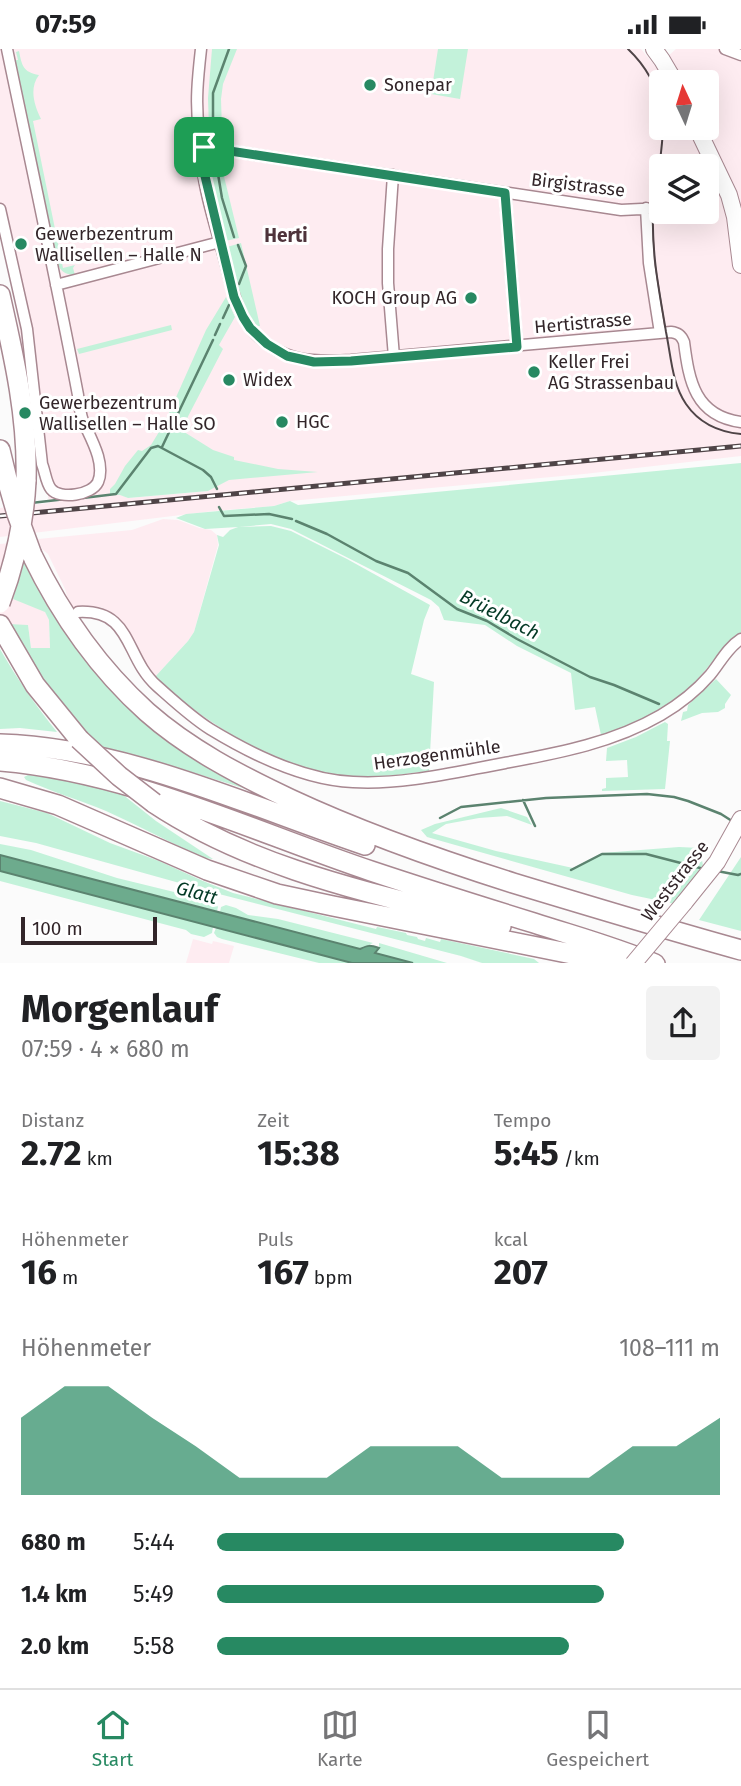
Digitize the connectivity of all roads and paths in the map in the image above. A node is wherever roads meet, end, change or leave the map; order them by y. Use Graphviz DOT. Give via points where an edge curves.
graph roads {
  1 [pos="7,49"];
  2 [pos="201,49"];
  3 [pos="654,49"];
  4 [pos="725,49"];
  5 [pos="741,55"];
  6 [pos="668,70"];
  7 [pos="703,140"];
  8 [pos="204,147"];
  9 [pos="393,175"];
  10 [pos="505,193"];
  11 [pos="646,208"];
  12 [pos="0,209"];
  13 [pos="738,222"];
  14 [pos="220,242"];
  15 [pos="741,265"];
  16 [pos="55,285"];
  17 [pos="0,295"];
  18 [pos="660,333"];
  19 [pos="517,347"];
  20 [pos="394,357"];
  21 [pos="741,422"];
  22 [pos="0,450"];
  23 [pos="0,603"];
  24 [pos="78,611"];
  25 [pos="0,625"];
  26 [pos="741,639"];
  27 [pos="0,744"];
  28 [pos="0,761"];
  29 [pos="0,788"];
  30 [pos="741,819"];
  31 [pos="741,840"];
  32 [pos="741,950"];
  33 [pos="741,960"];
  34 [pos="617,963"];
  35 [pos="635,963"];
  36 [pos="636,963"];
  37 [pos="649,963"];
  38 [pos="653,963"];
  1 -- 16 [label="street"];
  2 -- 8 [label="street, Hertistrasse" via="198,105"];
  3 -- 6 [label="main road"];
  4 -- 5 [label="street"];
  7 -- 13 [label="main road"];
  8 -- 9 [label="street, Birgistrasse"];
  8 -- 14 [label="street, Hertistrasse" via="204,172"];
  9 -- 10 [label="street, Birgistrasse"];
  9 -- 20 [label="street" via="388,282"];
  10 -- 11 [label="street, Birgistrasse" via="621,210"];
  10 -- 19 [label="street, Birgistrasse"];
  11 -- 18 [label="street, Birgistrasse"];
  12 -- 16 [label="street" via="27,329 40,453 51,489 63,495 86,492 99,478"];
  13 -- 15 [label="main road"];
  14 -- 16 [label="street"];
  14 -- 20 [label="street, Hertistrasse" via="243,317 267,344 287,356 314,362"];
  17 -- 23 [label="highway, bridge" via="21,396 26,464 20,529"];
  18 -- 19 [label="street, Hertistrasse"];
  18 -- 21 [label="street" via="682,336 697,396 711,411"];
  19 -- 20 [label="street, Hertistrasse"];
  22 -- 32 [label="highway, bridge" via="17,514 54,599 113,678 188,744 324,815 382,839"];
  24 -- 26 [label="street, Herzogenmühle" via="113,619 151,681 210,729 294,769 355,783 434,776 609,739 674,707"];
  25 -- 36 [label="highway, bridge" via="35,685 79,739 154,803 215,838 328,880"];
  27 -- 33 [label="highway" via="63,749 135,765 450,873"];
  28 -- 38 [label="highway" via="74,772 150,793"];
  29 -- 34 [label="highway" via="58,805 207,870 277,894"];
  30 -- 35 [label="main road, Weststrasse, bridge" via="717,862"];
  31 -- 37 [label="main road, Weststrasse" via="718,877"];
}
